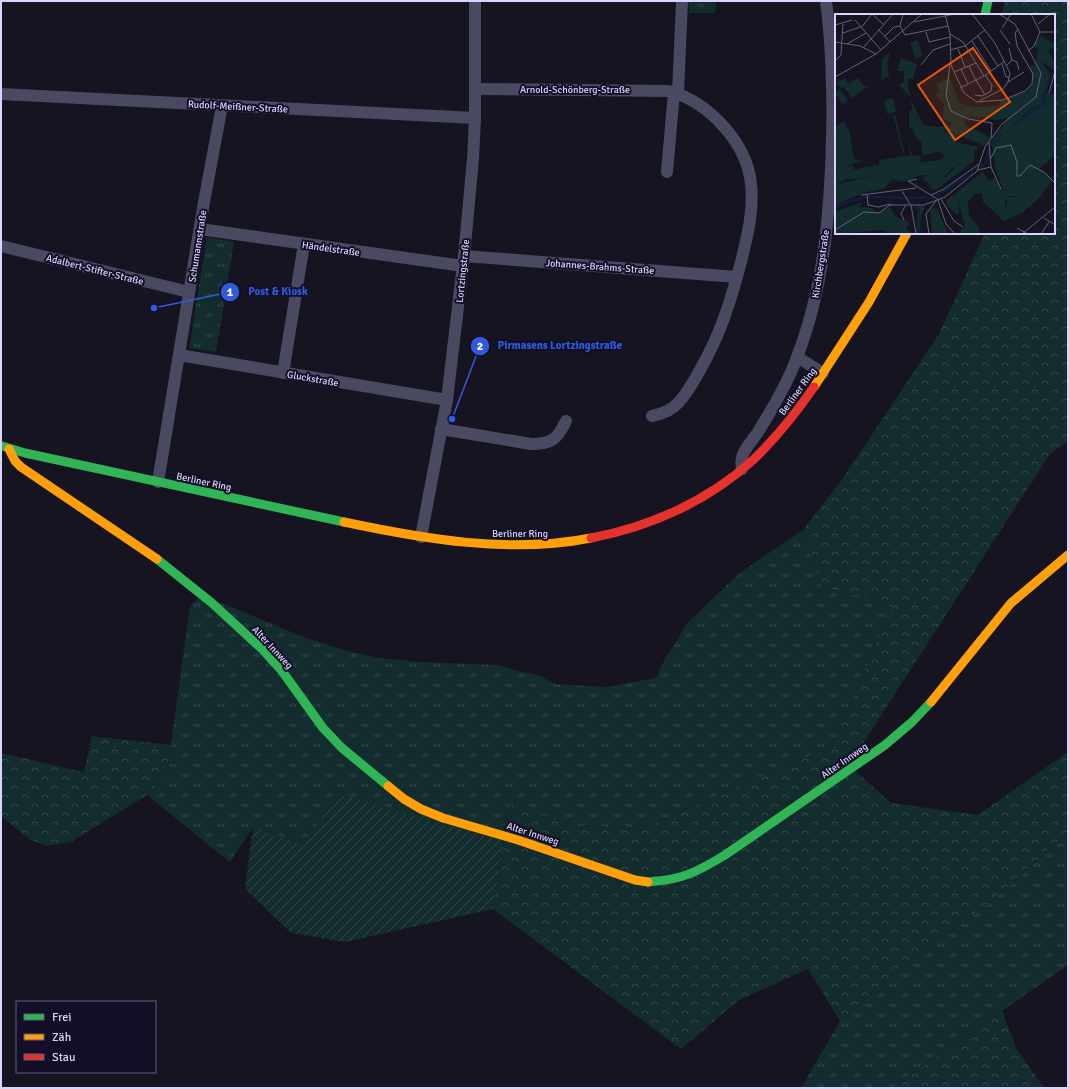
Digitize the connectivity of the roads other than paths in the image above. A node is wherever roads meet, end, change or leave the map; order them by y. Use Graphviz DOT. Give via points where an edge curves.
graph roads {
  1 [pos="475,1"];
  2 [pos="682,1"];
  3 [pos="826,1"];
  4 [pos="988,1"];
  5 [pos="985,14"];
  6 [pos="476,89"];
  7 [pos="676,93"];
  8 [pos="1,94"];
  9 [pos="222,106"];
  10 [pos="475,118"];
  11 [pos="667,172"];
  12 [pos="200,229"];
  13 [pos="906,234"];
  14 [pos="304,244"];
  15 [pos="1,246"];
  16 [pos="463,261"];
  17 [pos="737,276"];
  18 [pos="190,292"];
  19 [pos="179,355"];
  20 [pos="797,358"];
  21 [pos="283,373"];
  22 [pos="823,373"];
  23 [pos="447,400"];
  24 [pos="652,416"];
  25 [pos="566,422"];
  26 [pos="442,429"];
  27 [pos="5,447"];
  28 [pos="742,469"];
  29 [pos="158,482"];
  30 [pos="420,537"];
  31 [pos="1068,555"];
  1 -- 6 [label="street, Lortzingstraße"];
  2 -- 7 [label="street"];
  3 -- 20 [label="street, Kirchbergstraße" via="832,73 828,214 818,289"];
  4 -- 5 [label="street"];
  6 -- 7 [label="street, Arnold-Schönberg-Straße" via="655,90"];
  6 -- 10 [label="street, Lortzingstraße"];
  7 -- 11 [label="street"];
  7 -- 17 [label="street, Arnold-Schönberg-Straße" via="697,103 723,127 735,141 748,167 752,199 750,220"];
  8 -- 9 [label="street, Rudolf-Meißner-Straße"];
  9 -- 10 [label="street, Rudolf-Meißner-Straße"];
  9 -- 12 [label="street, Schumannstraße"];
  10 -- 16 [label="street, Lortzingstraße"];
  12 -- 14 [label="street, Händelstraße"];
  12 -- 18 [label="street, Schumannstraße"];
  13 -- 22 [label="street, Berliner Ring" via="855,326"];
  14 -- 16 [label="street, Händelstraße"];
  14 -- 21 [label="street"];
  15 -- 18 [label="street, Adalbert-Stifter-Straße"];
  16 -- 17 [label="street, Johannes-Brahms-Straße"];
  16 -- 23 [label="street, Lortzingstraße"];
  17 -- 24 [label="street, Arnold-Schönberg-Straße" via="724,323 695,379 678,403 661,415"];
  18 -- 19 [label="street, Schumannstraße"];
  19 -- 21 [label="street, Gluckstraße"];
  19 -- 29 [label="street, Schumannstraße"];
  20 -- 22 [label="street"];
  20 -- 28 [label="street, Kirchbergstraße" via="773,406 744,451"];
  21 -- 23 [label="street, Gluckstraße"];
  22 -- 28 [label="street, Berliner Ring" via="779,433"];
  23 -- 26 [label="street, Lortzingstraße"];
  25 -- 26 [label="street" via="560,433 545,444 531,444"];
  26 -- 30 [label="street, Lortzingstraße"];
  27 -- 29 [label="street, Berliner Ring"];
  27 -- 31 [label="street, Alter Innweg" via="21,467 156,558 212,603 254,641 282,671 323,728 342,748 404,799 443,818 647,882 683,877 725,855 885,745 912,722 936,696 1011,603"];
  28 -- 30 [label="street, Berliner Ring" via="683,508 655,521 606,537 551,545 530,545 459,542"];
  29 -- 30 [label="street, Berliner Ring"];
}
